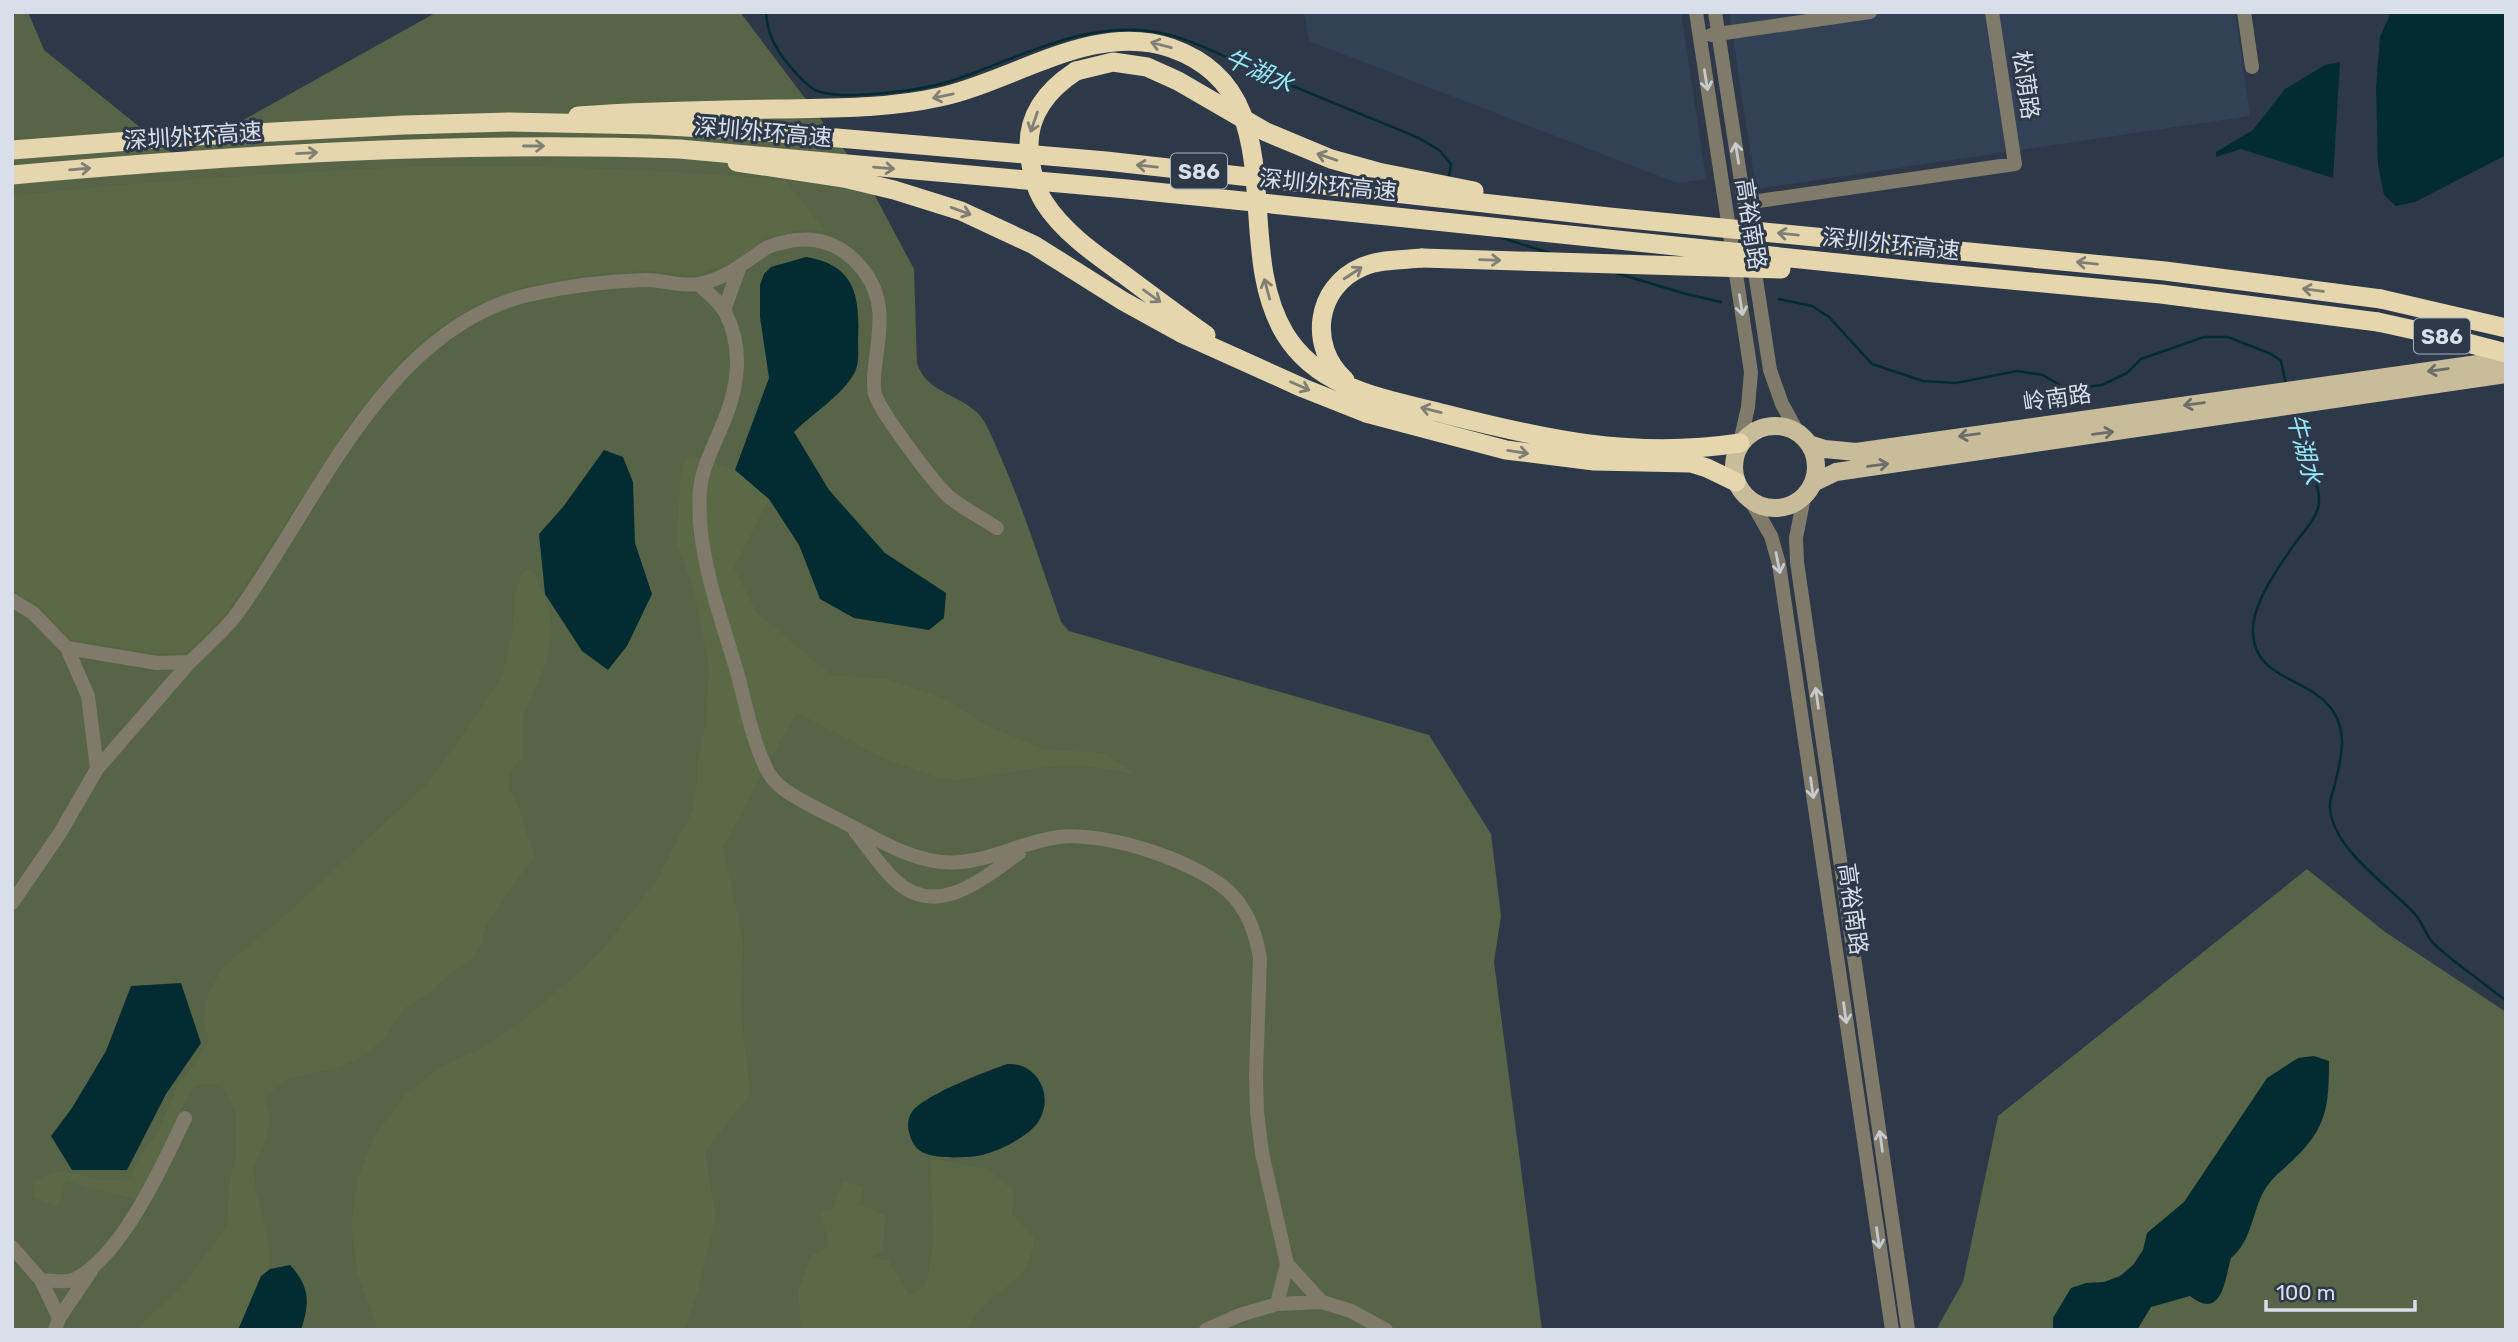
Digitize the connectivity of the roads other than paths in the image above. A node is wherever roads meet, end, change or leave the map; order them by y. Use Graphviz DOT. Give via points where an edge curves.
graph roads {
  1 [pos="1696,12"];
  2 [pos="1715,12"];
  3 [pos="1870,12"];
  4 [pos="1992,12"];
  5 [pos="2244,12"];
  6 [pos="1718,34"];
  7 [pos="1700,37"];
  8 [pos="2252,67"];
  9 [pos="509,122"];
  10 [pos="679,149"];
  11 [pos="12,150"];
  12 [pos="12,175"];
  13 [pos="1745,203"];
  14 [pos="1609,217"];
  15 [pos="739,268"];
  16 [pos="1935,273"];
  17 [pos="698,284"];
  18 [pos="724,310"];
  19 [pos="2506,328"];
  20 [pos="2506,353"];
  21 [pos="1238,358"];
  22 [pos="2506,360"];
  23 [pos="2506,374"];
  24 [pos="1357,389"];
  25 [pos="2312,395"];
  26 [pos="2263,402"];
  27 [pos="1804,438"];
  28 [pos="1740,443"];
  29 [pos="1736,482"];
  30 [pos="1808,490"];
  31 [pos="1751,501"];
  32 [pos="997,528"];
  33 [pos="12,600"];
  34 [pos="67,648"];
  35 [pos="190,662"];
  36 [pos="97,769"];
  37 [pos="852,826"];
  38 [pos="1034,842"];
  39 [pos="12,903"];
  40 [pos="185,1118"];
  41 [pos="12,1247"];
  42 [pos="1287,1264"];
  43 [pos="93,1266"];
  44 [pos="41,1280"];
  45 [pos="1322,1302"];
  46 [pos="1277,1304"];
  47 [pos="57,1324"];
  48 [pos="1206,1330"];
  49 [pos="1386,1330"];
  50 [pos="1892,1330"];
  51 [pos="1908,1330"];
  1 -- 7 [label="street, 高裕南路"];
  2 -- 6 [label="street, 高裕南路"];
  3 -- 6 [label="street"];
  4 -- 13 [label="street, 松荫路" via="2015,164"];
  5 -- 8 [label="street"];
  6 -- 7 [label="street"];
  13 -- 6 [label="street, 高裕南路, one-way"];
  7 -- 28 [label="street, 高裕南路, one-way" via="1751,372"];
  9 -- 11 [label="highway, 深圳外环高速 / S86, bridge" via="210,135"];
  14 -- 9 [label="highway, 深圳外环高速 / S86, one-way, bridge" via="1106,161 650,125"];
  24 -- 9 [label="highway, one-way, bridge" via="1326,377 1310,364 1296,351 1274,314 1261,263 1252,142 1245,119 1220,77 1171,47 1110,41 1061,54 973,89 910,103"];
  12 -- 10 [label="highway, 深圳外环高速 / S86, one-way, bridge" via="200,158 407,148"];
  10 -- 16 [label="highway, 深圳外环高速 / S86, one-way, bridge" via="1127,189"];
  10 -- 21 [label="highway, one-way, bridge" via="844,178 961,211 1034,245 1153,318"];
  13 -- 27 [label="street, 高裕南路" via="1770,370 1782,404"];
  19 -- 14 [label="highway, 深圳外环高速 / S86, one-way, bridge" via="2381,299 2165,271"];
  14 -- 21 [label="highway, one-way, bridge" via="1331,159 1266,132 1147,67 1113,62 1076,71 1048,94 1029,137 1036,186 1043,201 1067,230 1098,256"];
  15 -- 17 [label="street"];
  15 -- 18 [label="street"];
  15 -- 32 [label="street" via="769,246 803,238 823,240 859,264 880,302 875,395 949,497"];
  16 -- 20 [label="highway, 深圳外环高速 / S86, bridge" via="2161,293 2378,322"];
  24 -- 16 [label="highway, one-way, bridge" via="1332,368 1324,354 1320,324 1329,296 1339,284 1363,267 1396,260"];
  17 -- 18 [label="street"];
  17 -- 35 [label="street" via="649,280 592,283 526,295 479,313 443,336 410,365 366,418 234,617"];
  18 -- 37 [label="street" via="739,360 736,383 700,489 708,569 769,774 780,787"];
  21 -- 29 [label="highway, one-way" via="1366,413 1506,450 1594,461 1691,463"];
  22 -- 25 [label="main road, one-way"];
  23 -- 25 [label="main road"];
  28 -- 24 [label="highway, one-way" via="1672,449 1570,442"];
  25 -- 26 [label="main road, 岭南路"];
  26 -- 27 [label="main road, 岭南路, one-way" via="1856,452 1825,449"];
  30 -- 26 [label="main road, 岭南路, one-way" via="1836,471"];
  27 -- 28 [label="main road" via="1783,426 1767,426"];
  27 -- 30 [label="main road" via="1816,459"];
  28 -- 29 [label="main road" via="1733,466"];
  29 -- 31 [label="main road"];
  30 -- 31 [label="main road" via="1782,508 1766,508"];
  51 -- 30 [label="street, 高裕南路, one-way" via="1797,562 1797,538"];
  31 -- 50 [label="street, 高裕南路, one-way" via="1779,564"];
  33 -- 34 [label="street" via="33,612"];
  34 -- 35 [label="street" via="157,663"];
  34 -- 36 [label="street" via="88,696"];
  35 -- 36 [label="street"];
  36 -- 39 [label="street" via="61,833"];
  37 -- 38 [label="street" via="905,853 944,862 984,859"];
  37 -- 38 [label="street" via="896,882 933,896 971,887"];
  38 -- 42 [label="street" via="1085,836 1136,847 1210,877 1245,912 1260,958 1259,1130"];
  40 -- 43 [label="street" via="129,1224"];
  41 -- 44 [label="street"];
  42 -- 45 [label="street"];
  42 -- 46 [label="street"];
  43 -- 44 [label="street" via="70,1281"];
  43 -- 47 [label="street"];
  44 -- 47 [label="street"];
  45 -- 46 [label="street"];
  45 -- 49 [label="street"];
  46 -- 48 [label="street"];
}
